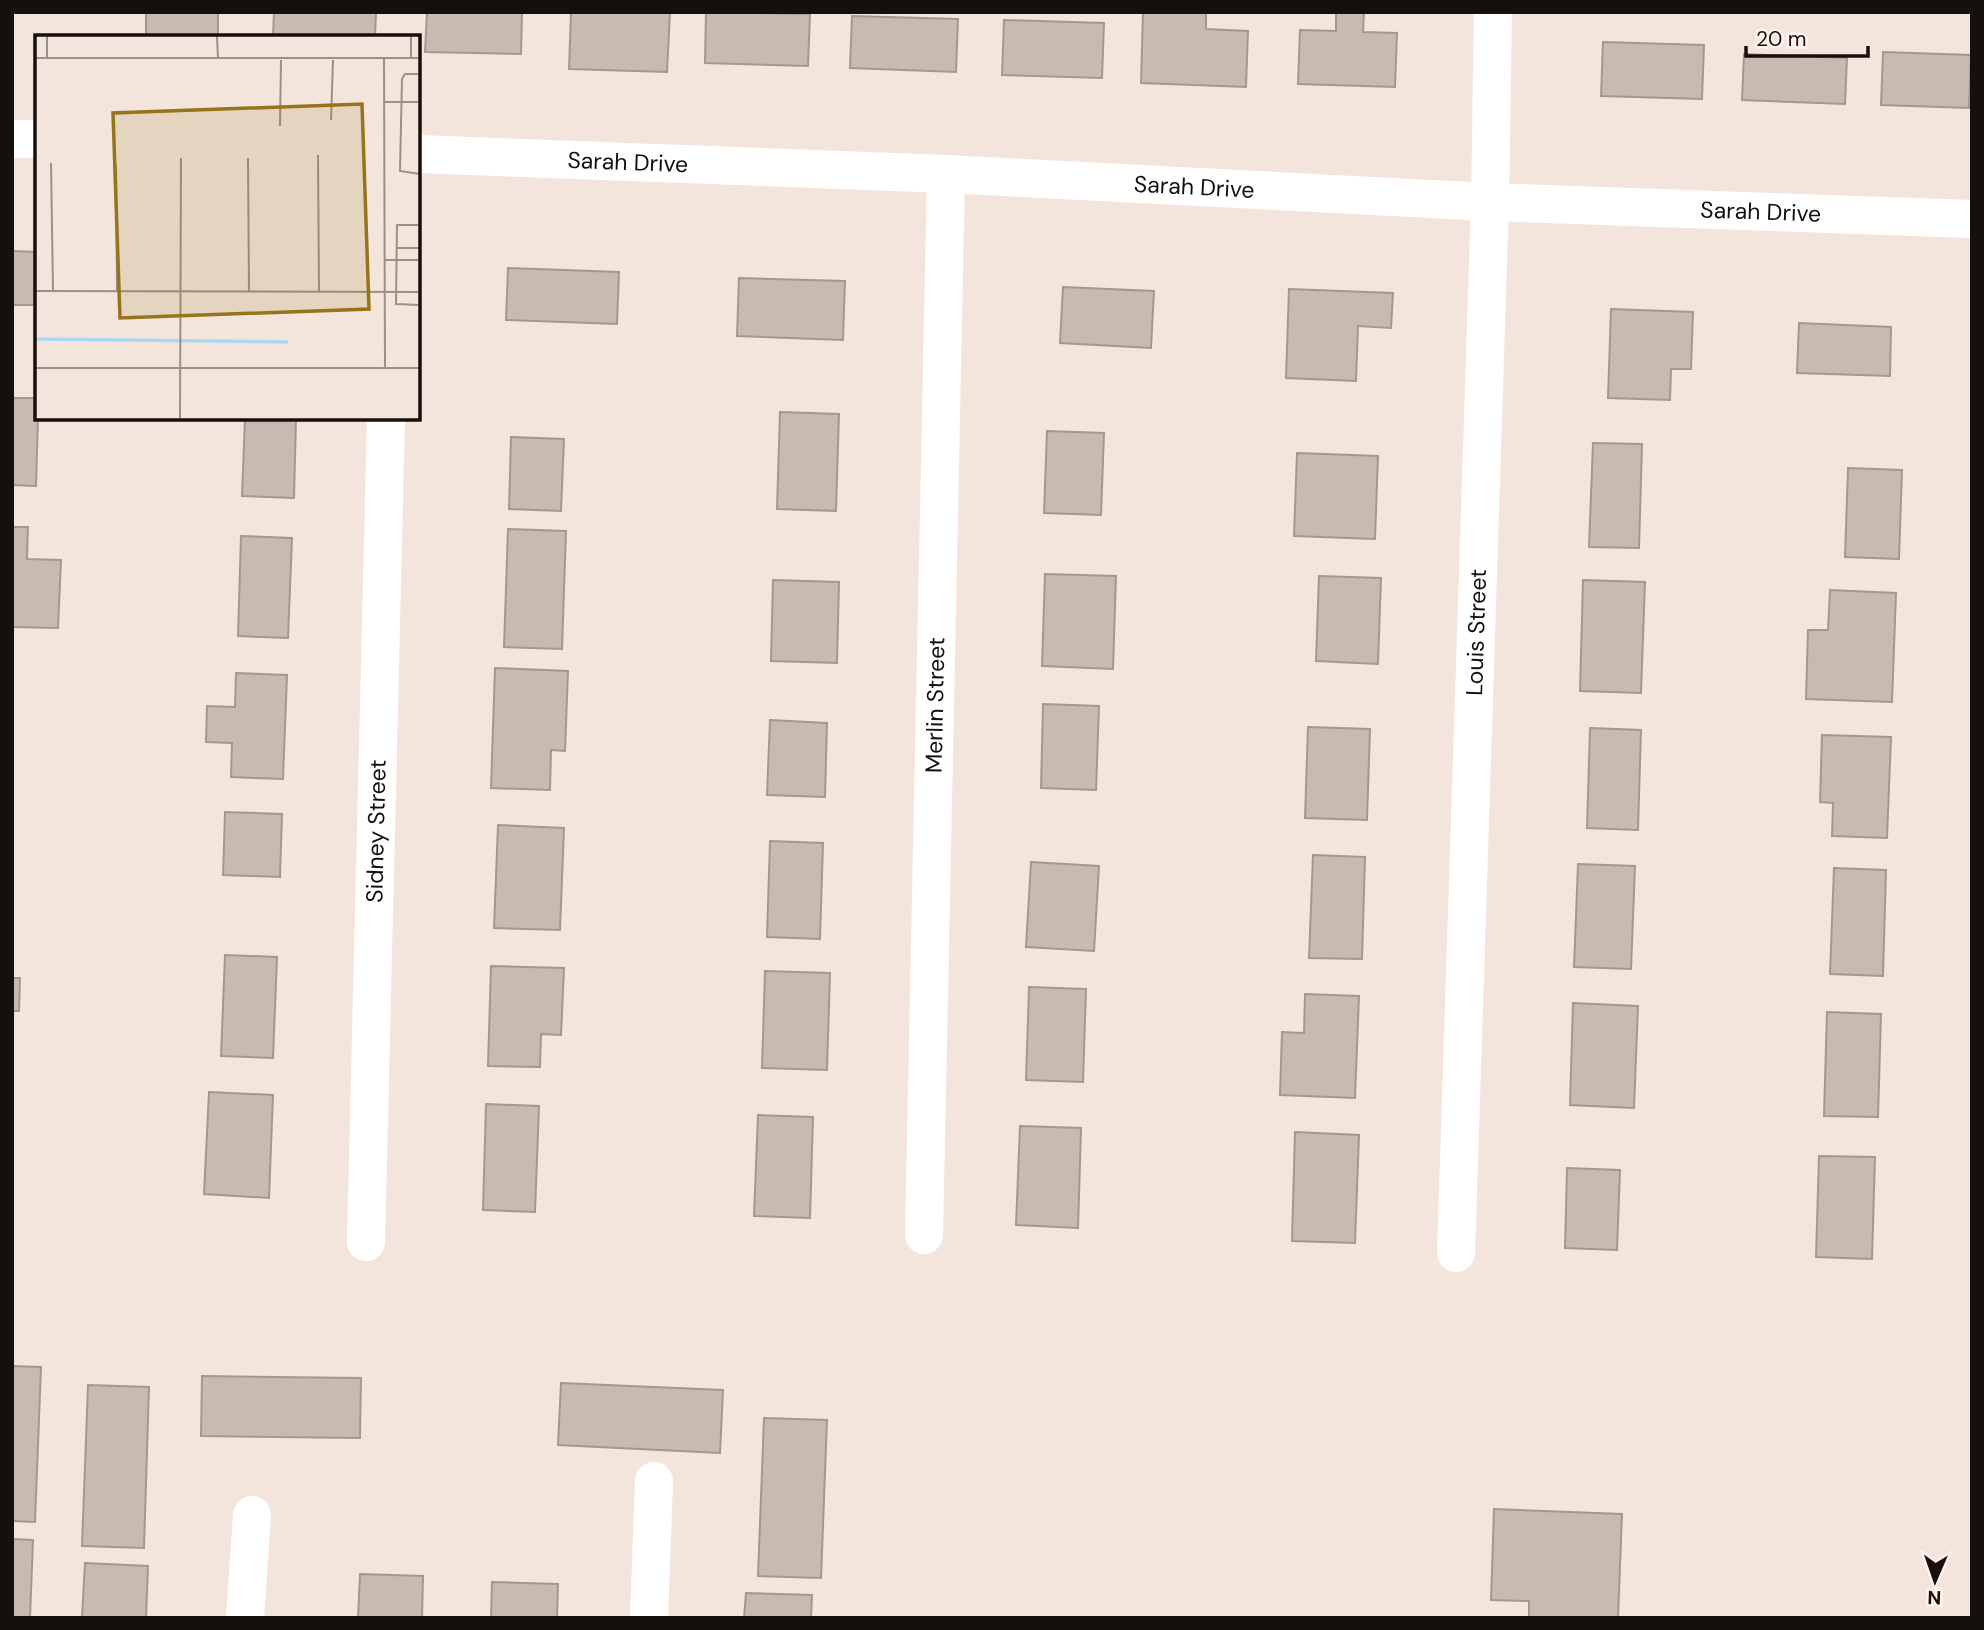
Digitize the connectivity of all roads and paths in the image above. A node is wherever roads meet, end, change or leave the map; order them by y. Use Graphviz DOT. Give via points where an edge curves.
graph roads {
  1 [pos="1493,12"];
  2 [pos="12,138"];
  3 [pos="35,139"];
  4 [pos="420,154"];
  5 [pos="946,174"];
  6 [pos="1490,202"];
  7 [pos="1972,219"];
  8 [pos="386,420"];
  9 [pos="924,1235"];
  10 [pos="366,1242"];
  11 [pos="1456,1253"];
  12 [pos="654,1481"];
  13 [pos="252,1516"];
  14 [pos="245,1618"];
  15 [pos="649,1618"];
  1 -- 6 [label="street, Louis Street"];
  2 -- 3 [label="street"];
  4 -- 5 [label="street, Sarah Drive"];
  5 -- 6 [label="street, Sarah Drive"];
  5 -- 9 [label="street, Merlin Street"];
  6 -- 7 [label="street, Sarah Drive"];
  6 -- 11 [label="street, Louis Street"];
  8 -- 10 [label="street, Sidney Street"];
  12 -- 15 [label="street"];
  13 -- 14 [label="street"];
}
